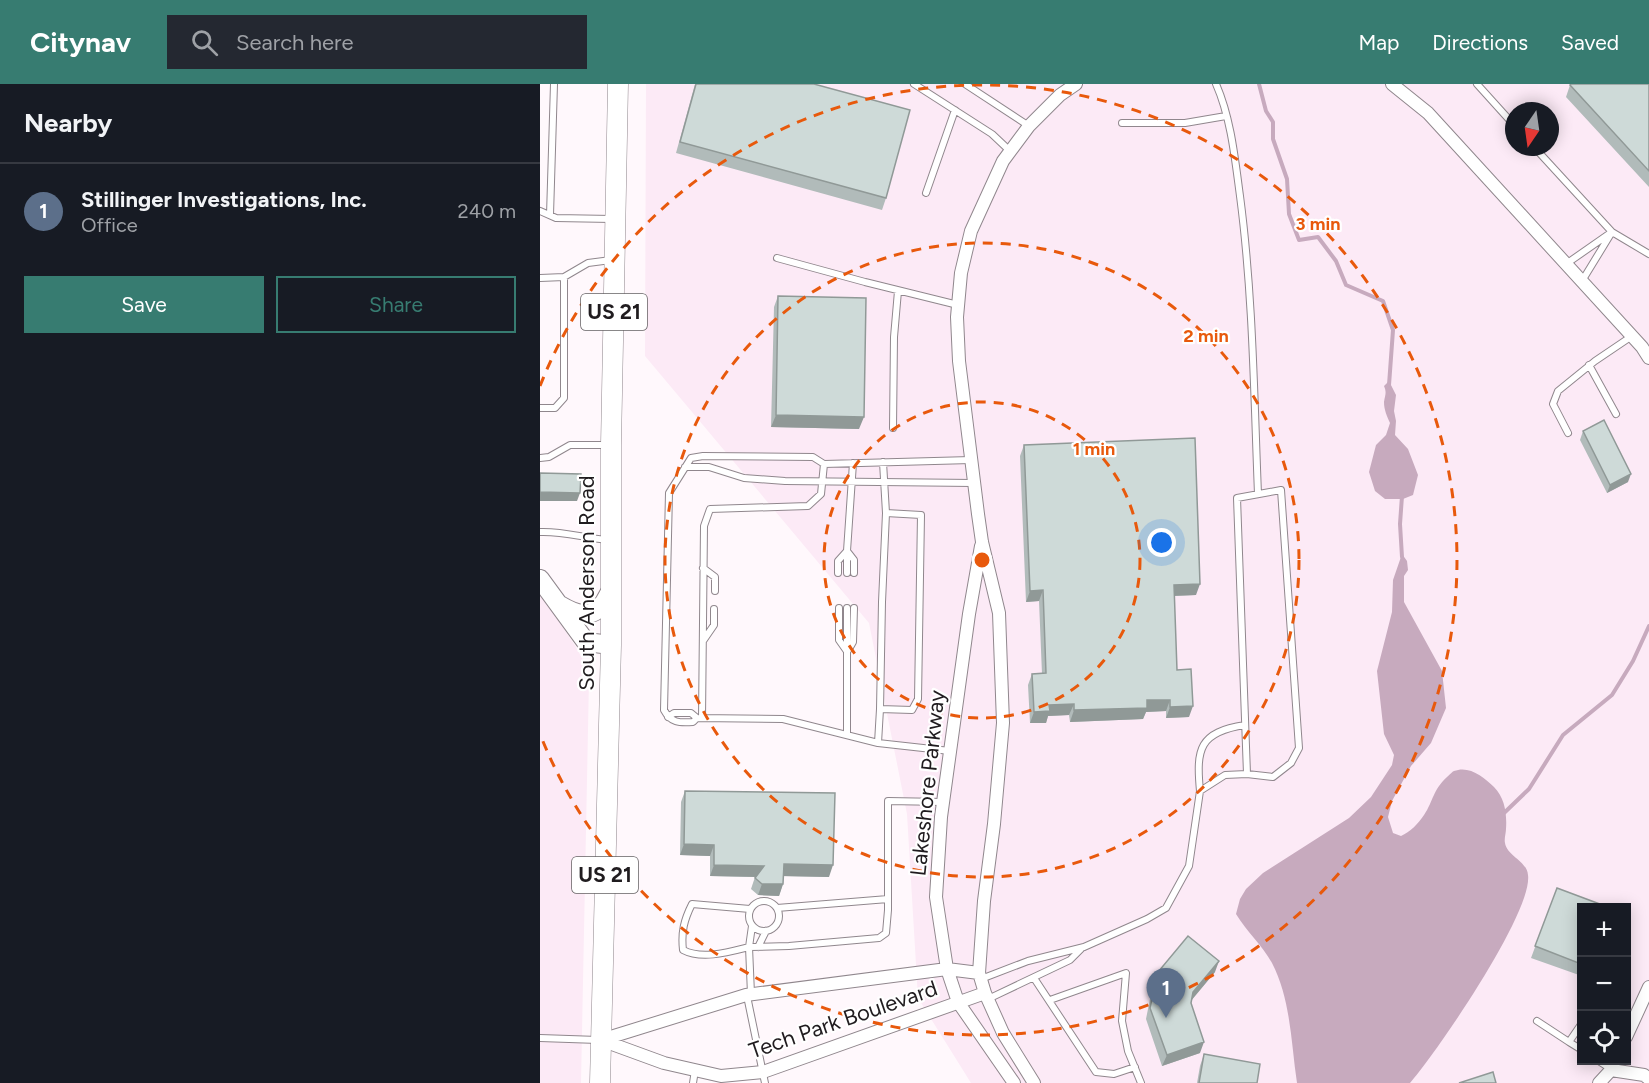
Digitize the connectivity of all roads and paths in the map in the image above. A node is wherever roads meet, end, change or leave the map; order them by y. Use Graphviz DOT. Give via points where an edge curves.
graph roads {
  1 [pos="554,84"];
  2 [pos="618,84"];
  3 [pos="914,84"];
  4 [pos="965,84"];
  5 [pos="1076,84"];
  6 [pos="1216,84"];
  7 [pos="1392,84"];
  8 [pos="1477,84"];
  9 [pos="955,110"];
  10 [pos="1505,115"];
  11 [pos="1226,116"];
  12 [pos="1122,123"];
  13 [pos="1029,126"];
  14 [pos="1010,151"];
  15 [pos="1542,156"];
  16 [pos="926,193"];
  17 [pos="540,211"];
  18 [pos="550,215"];
  19 [pos="615,219"];
  20 [pos="1612,232"];
  21 [pos="1646,248"];
  22 [pos="1649,254"];
  23 [pos="777,258"];
  24 [pos="615,259"];
  25 [pos="1566,264"];
  26 [pos="564,277"];
  27 [pos="540,278"];
  28 [pos="1582,281"];
  29 [pos="898,291"];
  30 [pos="958,305"];
  31 [pos="1632,336"];
  32 [pos="1649,358"];
  33 [pos="1590,365"];
  34 [pos="540,408"];
  35 [pos="1616,414"];
  36 [pos="893,428"];
  37 [pos="1568,433"];
  38 [pos="611,445"];
  39 [pos="540,458"];
  40 [pos="971,460"];
  41 [pos="884,462"];
  42 [pos="853,463"];
  43 [pos="824,464"];
  44 [pos="685,467"];
  45 [pos="822,481"];
  46 [pos="853,481"];
  47 [pos="883,482"];
  48 [pos="974,483"];
  49 [pos="1258,494"];
  50 [pos="886,513"];
  51 [pos="540,532"];
  52 [pos="610,540"];
  53 [pos="982,542"];
  54 [pos="847,551"];
  55 [pos="703,568"];
  56 [pos="838,573"];
  57 [pos="851,573"];
  58 [pos="540,579"];
  59 [pos="715,591"];
  60 [pos="610,592"];
  61 [pos="559,604"];
  62 [pos="839,608"];
  63 [pos="851,608"];
  64 [pos="714,609"];
  65 [pos="702,643"];
  66 [pos="610,645"];
  67 [pos="847,653"];
  68 [pos="880,709"];
  69 [pos="700,718"];
  70 [pos="1245,725"];
  71 [pos="847,734"];
  72 [pos="878,743"];
  73 [pos="950,751"];
  74 [pos="1247,774"];
  75 [pos="1200,791"];
  76 [pos="943,802"];
  77 [pos="888,899"];
  78 [pos="777,908"];
  79 [pos="750,909"];
  80 [pos="752,926"];
  81 [pos="766,931"];
  82 [pos="749,947"];
  83 [pos="758,947"];
  84 [pos="1084,947"];
  85 [pos="946,969"];
  86 [pos="980,976"];
  87 [pos="1034,978"];
  88 [pos="1649,987"];
  89 [pos="749,995"];
  90 [pos="986,996"];
  91 [pos="1050,1000"];
  92 [pos="958,1002"];
  93 [pos="1537,1021"];
  94 [pos="1631,1026"];
  95 [pos="1577,1029"];
  96 [pos="540,1038"];
  97 [pos="601,1040"];
  98 [pos="1569,1042"];
  99 [pos="1577,1047"];
  100 [pos="1613,1065"];
  101 [pos="1135,1067"];
  102 [pos="695,1070"];
  103 [pos="1645,1076"];
  104 [pos="764,1078"];
  105 [pos="600,1083"];
  106 [pos="693,1083"];
  107 [pos="1014,1083"];
  108 [pos="1034,1083"];
  109 [pos="1140,1083"];
  110 [pos="1599,1083"];
  111 [pos="1614,1083"];
  1 -- 18 [label="lane"];
  2 -- 19 [label="main road, South Anderson Road / US 21"];
  3 -- 9 [label="lane"];
  4 -- 13 [label="lane"];
  5 -- 13 [label="street, Lakeshore Parkway"];
  6 -- 11 [label="lane"];
  7 -- 25 [label="street" via="1428,113"];
  8 -- 10 [label="lane"];
  9 -- 14 [label="lane"];
  9 -- 16 [label="lane"];
  11 -- 12 [label="lane" via="1185,123"];
  11 -- 49 [label="lane" via="1248,262"];
  13 -- 14 [label="street, Lakeshore Parkway"];
  14 -- 30 [label="street, Lakeshore Parkway" via="971,231"];
  15 -- 20 [label="lane"];
  17 -- 18 [label="lane"];
  18 -- 19 [label="lane"];
  19 -- 24 [label="main road, South Anderson Road / US 21"];
  20 -- 21 [label="lane"];
  20 -- 25 [label="lane"];
  20 -- 28 [label="lane"];
  21 -- 22 [label="lane"];
  23 -- 29 [label="lane"];
  24 -- 26 [label="lane" via="588,263"];
  24 -- 38 [label="main road, South Anderson Road / US 21"];
  25 -- 28 [label="street"];
  26 -- 27 [label="lane"];
  26 -- 34 [label="lane" via="564,398 555,408"];
  28 -- 31 [label="street"];
  29 -- 30 [label="lane"];
  29 -- 36 [label="lane"];
  30 -- 40 [label="street, Lakeshore Parkway" via="959,361"];
  31 -- 32 [label="street"];
  31 -- 33 [label="lane"];
  33 -- 35 [label="lane"];
  33 -- 37 [label="lane" via="1558,391 1553,404"];
  38 -- 39 [label="lane" via="570,445"];
  38 -- 52 [label="main road, South Anderson Road / US 21"];
  40 -- 41 [label="lane"];
  40 -- 48 [label="street, Lakeshore Parkway"];
  41 -- 42 [label="lane"];
  41 -- 47 [label="lane"];
  42 -- 43 [label="lane"];
  42 -- 46 [label="lane"];
  43 -- 44 [label="lane" via="813,457 704,456 691,458"];
  43 -- 45 [label="lane"];
  44 -- 45 [label="lane" via="708,467 744,478"];
  44 -- 69 [label="lane" via="669,493 664,710 675,723"];
  45 -- 46 [label="lane"];
  45 -- 55 [label="lane" via="821,494 808,506 710,509 704,526"];
  46 -- 47 [label="lane"];
  46 -- 54 [label="lane"];
  47 -- 48 [label="lane"];
  47 -- 50 [label="lane"];
  48 -- 53 [label="street, Lakeshore Parkway"];
  49 -- 70 [label="lane" via="1237,498"];
  49 -- 74 [label="lane" via="1281,490 1299,748 1291,763 1273,777"];
  50 -- 68 [label="lane"];
  50 -- 68 [label="lane" via="921,515 918,699 912,710"];
  51 -- 52 [label="lane" via="559,531"];
  52 -- 60 [label="main road, South Anderson Road / US 21"];
  53 -- 73 [label="street, Lakeshore Parkway"];
  53 -- 86 [label="street, Lakeshore Parkway" via="999,613 1004,723 984,901"];
  54 -- 56 [label="lane" via="838,561"];
  54 -- 57 [label="lane" via="854,560"];
  55 -- 59 [label="lane" via="715,578"];
  55 -- 65 [label="lane"];
  58 -- 61 [label="street"];
  60 -- 61 [label="street" via="600,608 589,614 574,613"];
  60 -- 66 [label="main road, South Anderson Road / US 21"];
  61 -- 66 [label="street" via="586,642"];
  62 -- 67 [label="lane" via="839,640"];
  63 -- 67 [label="lane"];
  64 -- 65 [label="lane" via="714,625"];
  65 -- 69 [label="lane"];
  66 -- 97 [label="main road, South Anderson Road / US 21"];
  67 -- 71 [label="lane"];
  68 -- 72 [label="lane"];
  69 -- 71 [label="lane" via="783,719"];
  70 -- 74 [label="lane"];
  70 -- 75 [label="lane" via="1212,735 1201,749"];
  71 -- 72 [label="lane"];
  72 -- 73 [label="lane"];
  73 -- 76 [label="street, Lakeshore Parkway"];
  74 -- 75 [label="lane" via="1225,775"];
  75 -- 84 [label="lane" via="1189,866 1166,908"];
  76 -- 77 [label="lane" via="888,801"];
  76 -- 85 [label="street, Lakeshore Parkway" via="936,897"];
  77 -- 78 [label="lane"];
  77 -- 83 [label="lane" via="886,933 879,938"];
  78 -- 79 [label="lane" via="765,901"];
  78 -- 81 [label="lane" via="780,917 776,927"];
  79 -- 80 [label="lane"];
  79 -- 82 [label="lane" via="692,904 681,936 683,950 693,955"];
  80 -- 81 [label="lane"];
  80 -- 82 [label="lane"];
  81 -- 83 [label="lane"];
  82 -- 83 [label="lane"];
  82 -- 89 [label="lane"];
  84 -- 86 [label="lane"];
  84 -- 87 [label="lane" via="1070,960"];
  85 -- 86 [label="street, Tech Park Boulevard"];
  85 -- 89 [label="street, Tech Park Boulevard"];
  85 -- 92 [label="street, Lakeshore Parkway"];
  86 -- 90 [label="street, Lakeshore Parkway"];
  87 -- 90 [label="lane"];
  87 -- 91 [label="lane"];
  88 -- 94 [label="street"];
  89 -- 97 [label="street, Tech Park Boulevard"];
  89 -- 104 [label="lane"];
  90 -- 92 [label="street, Tech Park Boulevard"];
  90 -- 108 [label="street, Lakeshore Parkway"];
  91 -- 101 [label="lane" via="1096,1072 1114,1074"];
  91 -- 101 [label="lane" via="1126,973 1122,1021"];
  92 -- 104 [label="street, Tech Park Boulevard"];
  92 -- 107 [label="street, Lakeshore Parkway"];
  93 -- 98 [label="lane"];
  95 -- 98 [label="lane"];
  96 -- 97 [label="lane"];
  97 -- 102 [label="street, Tech Park Boulevard"];
  97 -- 105 [label="main road, South Anderson Road / US 21"];
  98 -- 99 [label="lane"];
  100 -- 103 [label="street"];
  100 -- 110 [label="street"];
  100 -- 111 [label="street"];
  101 -- 109 [label="lane"];
  102 -- 104 [label="street, Tech Park Boulevard"];
  102 -- 106 [label="lane"];
}
